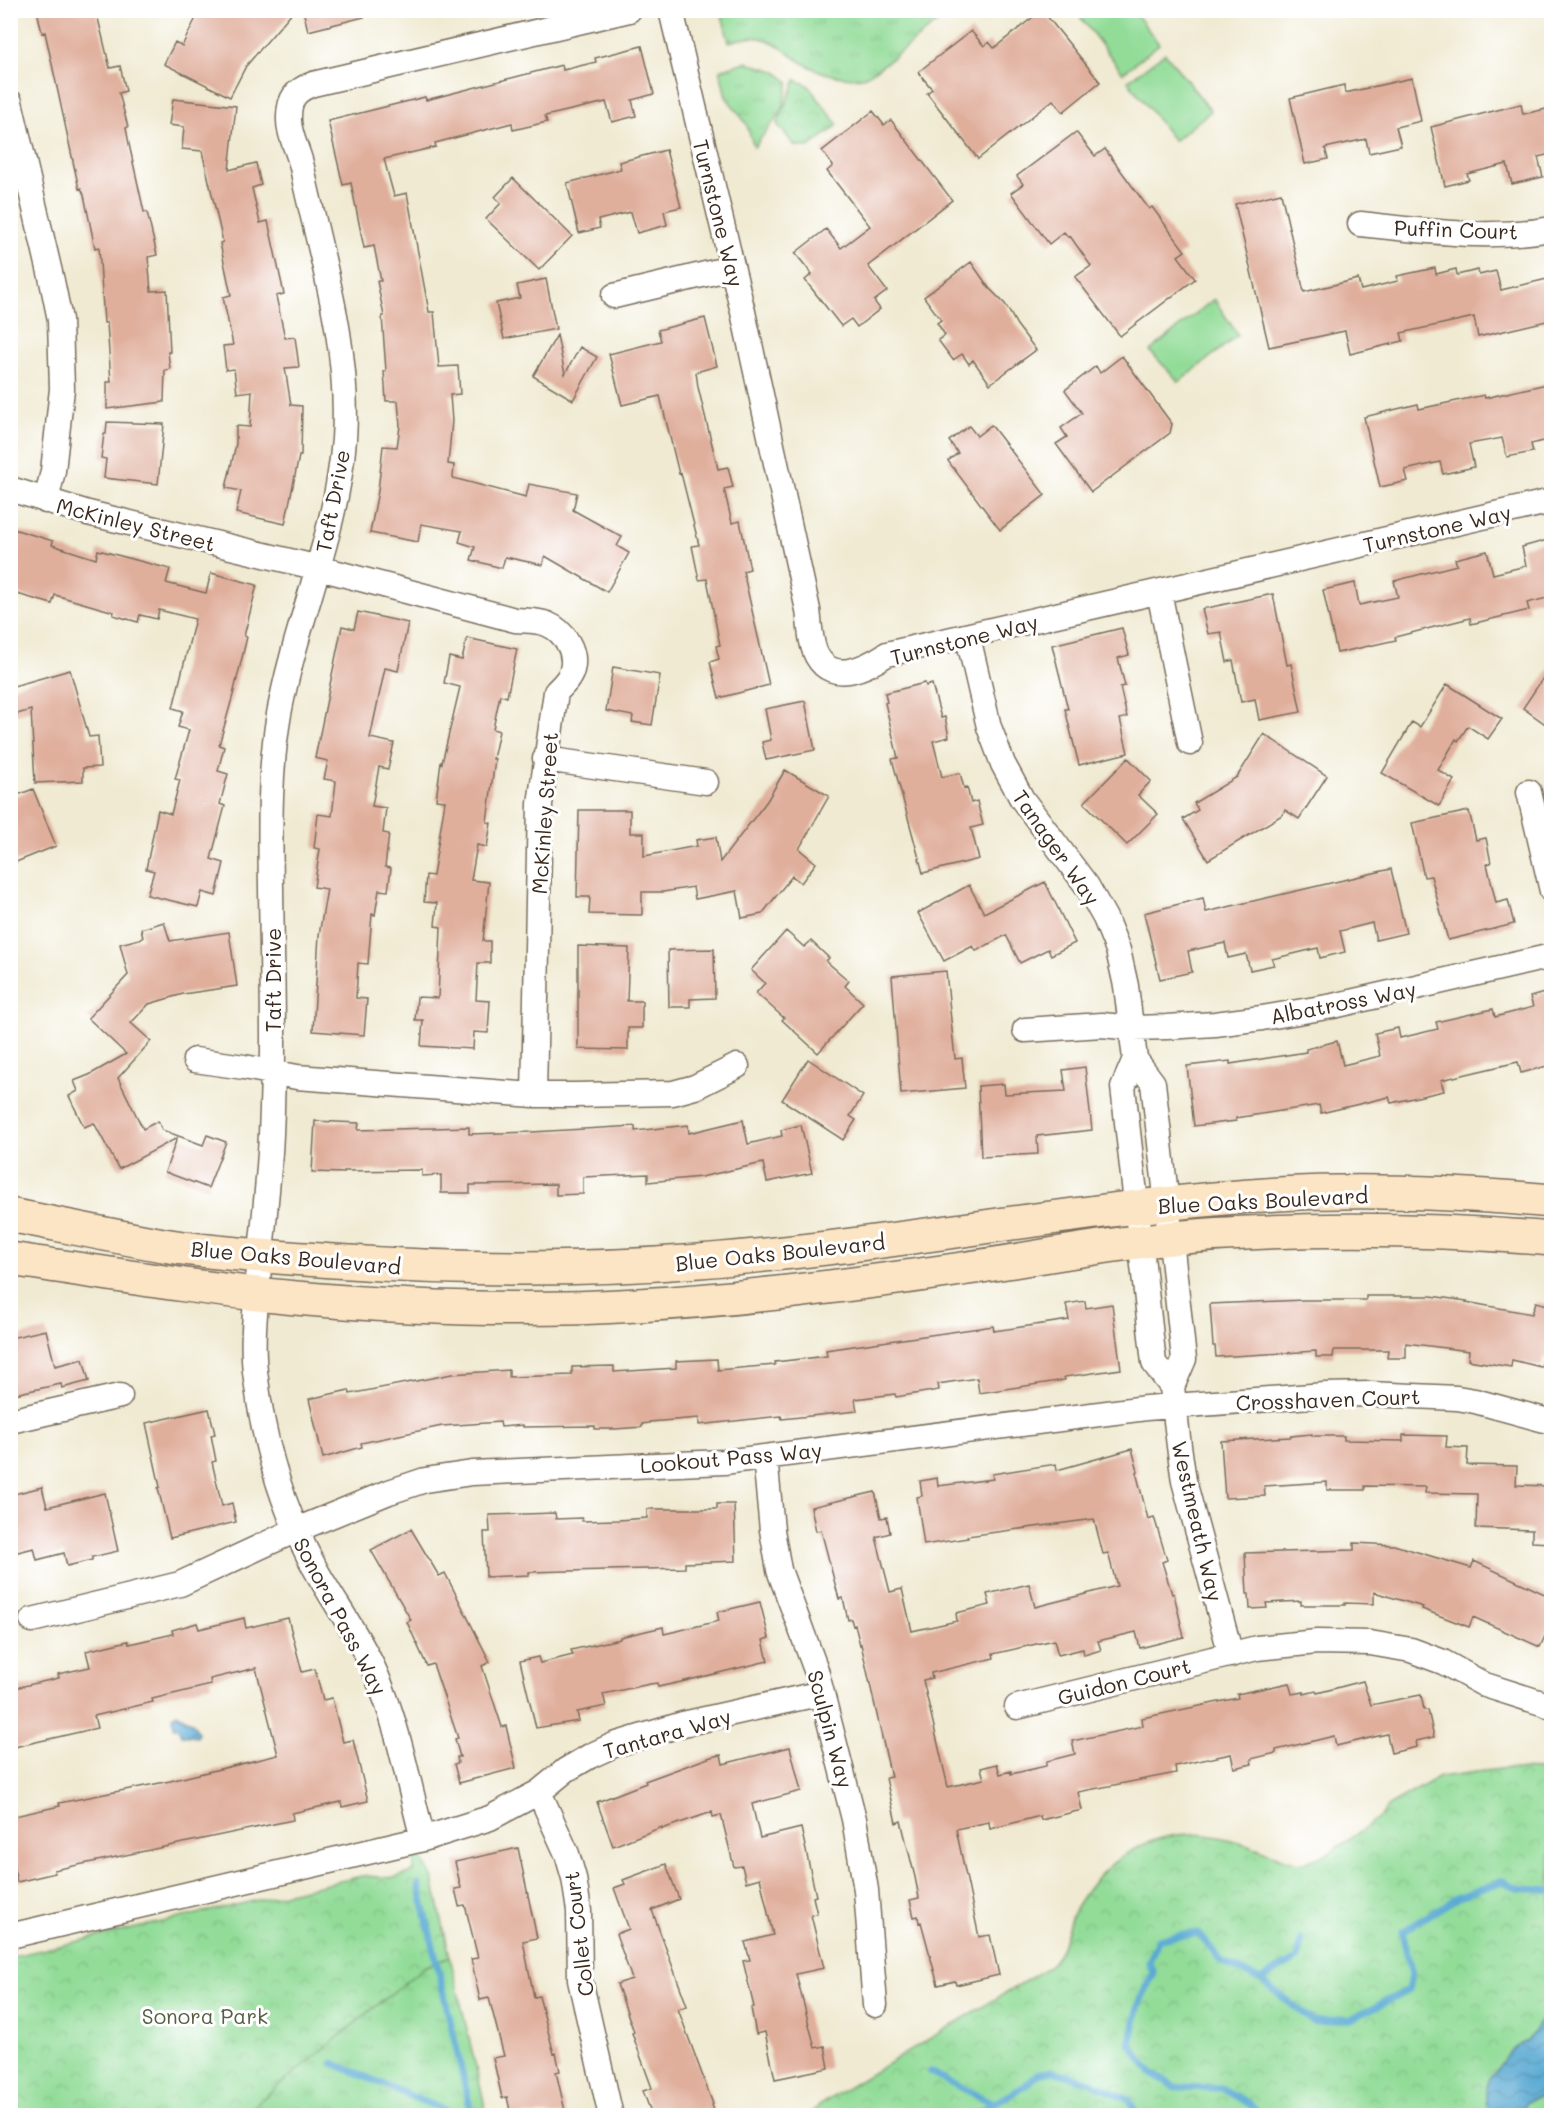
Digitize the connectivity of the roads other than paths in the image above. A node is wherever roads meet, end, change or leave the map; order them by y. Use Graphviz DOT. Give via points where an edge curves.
graph roads {
  1 [pos="629,10"];
  2 [pos="671,10"];
  3 [pos="10,102"];
  4 [pos="1360,224"];
  5 [pos="1551,230"];
  6 [pos="731,268"];
  7 [pos="614,296"];
  8 [pos="10,489"];
  9 [pos="45,501"];
  10 [pos="1551,501"];
  11 [pos="319,568"];
  12 [pos="1159,592"];
  13 [pos="968,637"];
  14 [pos="1190,743"];
  15 [pos="545,759"];
  16 [pos="706,782"];
  17 [pos="1529,792"];
  18 [pos="1551,891"];
  19 [pos="1551,956"];
  20 [pos="1133,1028"];
  21 [pos="1025,1030"];
  22 [pos="195,1060"];
  23 [pos="737,1066"];
  24 [pos="272,1072"];
  25 [pos="534,1095"];
  26 [pos="1551,1201"];
  27 [pos="1152,1206"];
  28 [pos="10,1215"];
  29 [pos="1551,1239"];
  30 [pos="1156,1240"];
  31 [pos="260,1255"];
  32 [pos="10,1259"];
  33 [pos="257,1294"];
  34 [pos="120,1396"];
  35 [pos="1173,1396"];
  36 [pos="10,1421"];
  37 [pos="1551,1422"];
  38 [pos="765,1457"];
  39 [pos="296,1530"];
  40 [pos="32,1620"];
  41 [pos="1231,1654"];
  42 [pos="822,1693"];
  43 [pos="1548,1705"];
  44 [pos="1017,1707"];
  45 [pos="539,1792"];
  46 [pos="423,1839"];
  47 [pos="10,1936"];
  48 [pos="875,2005"];
  49 [pos="611,2115"];
  1 -- 11 [label="street, Taft Drive" via="346,75 302,88 292,96 288,125 300,158 336,318 344,376 341,469"];
  2 -- 6 [label="street, Turnstone Way"];
  3 -- 9 [label="street" via="60,321 62,389"];
  4 -- 5 [label="street, Puffin Court" via="1477,235"];
  6 -- 7 [label="street"];
  6 -- 13 [label="street, Turnstone Way" via="817,656 826,667 839,672 855,671 887,654"];
  8 -- 9 [label="street, McKinley Street"];
  9 -- 11 [label="street, McKinley Street"];
  10 -- 12 [label="street, Turnstone Way"];
  11 -- 15 [label="street, McKinley Street" via="515,620 545,623 558,630 568,641 572,669 556,692"];
  11 -- 24 [label="street, Taft Drive" via="287,679 274,756"];
  12 -- 13 [label="street, Turnstone Way"];
  12 -- 14 [label="street"];
  13 -- 20 [label="street, Tanager Way" via="988,727 1003,764 1022,799 1087,886 1105,918 1118,950"];
  15 -- 16 [label="street"];
  15 -- 25 [label="street, McKinley Street" via="538,853"];
  17 -- 18 [label="street"];
  19 -- 20 [label="street, Albatross Way" via="1298,1013 1215,1024"];
  20 -- 21 [label="street, Albatross Way" via="1101,1025"];
  20 -- 27 [label="street, Tanager Way" via="1135,1059 1153,1083"];
  22 -- 24 [label="street"];
  23 -- 25 [label="street" via="695,1087 673,1093"];
  24 -- 25 [label="street"];
  24 -- 31 [label="street, Taft Drive" via="271,1137"];
  26 -- 27 [label="main road, Blue Oaks Boulevard" via="1352,1192 1280,1194"];
  27 -- 30 [label="street, Tanager Way"];
  27 -- 31 [label="main road, Blue Oaks Boulevard" via="828,1249 635,1266 478,1270"];
  28 -- 31 [label="main road, Blue Oaks Boulevard" via="168,1245"];
  29 -- 30 [label="main road, Blue Oaks Boulevard" via="1353,1230"];
  30 -- 33 [label="main road, Blue Oaks Boulevard" via="844,1284 638,1305 553,1308 386,1304"];
  30 -- 35 [label="street, Westmeath Way" via="1154,1363"];
  31 -- 33 [label="street, Sonora Pass Way"];
  32 -- 33 [label="main road, Blue Oaks Boulevard"];
  33 -- 39 [label="street, Sonora Pass Way" via="253,1353 261,1412 277,1477"];
  34 -- 36 [label="street"];
  35 -- 37 [label="street, Crosshaven Court" via="1425,1395 1475,1401"];
  35 -- 38 [label="street, Lookout Pass Way"];
  35 -- 41 [label="street, Westmeath Way" via="1185,1481"];
  38 -- 39 [label="street, Lookout Pass Way" via="472,1473 425,1480"];
  38 -- 42 [label="street, Sculpin Way" via="779,1570"];
  39 -- 40 [label="street, Lookout Pass Way" via="180,1584"];
  39 -- 46 [label="street, Sonora Pass Way" via="373,1668 397,1733"];
  41 -- 43 [label="street, Guidon Court" via="1317,1642 1389,1646 1411,1650 1485,1685"];
  41 -- 44 [label="street, Guidon Court"];
  42 -- 45 [label="street, Tantara Way" via="683,1724 614,1745 566,1770"];
  42 -- 48 [label="street, Sculpin Way" via="861,1856"];
  45 -- 46 [label="street, Tantara Way" via="490,1818"];
  45 -- 49 [label="street, Collet Court" via="574,1878 579,1911 580,1980"];
  46 -- 47 [label="street"];
}
